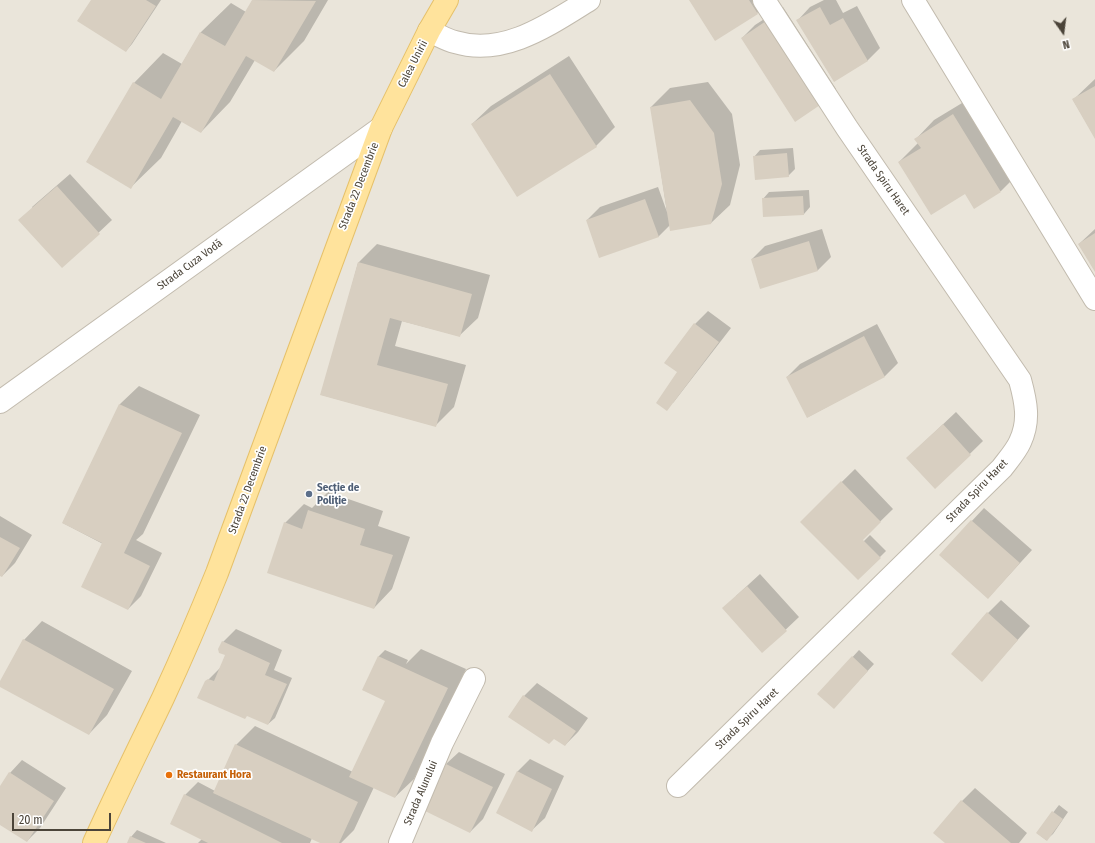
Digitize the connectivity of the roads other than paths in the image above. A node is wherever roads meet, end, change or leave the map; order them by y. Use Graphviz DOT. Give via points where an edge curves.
graph roads {
  1 [pos="447,0"];
  2 [pos="589,0"];
  3 [pos="764,0"];
  4 [pos="913,0"];
  5 [pos="429,31"];
  6 [pos="381,128"];
  7 [pos="1095,300"];
  8 [pos="0,402"];
  9 [pos="474,679"];
  10 [pos="678,786"];
  11 [pos="94,843"];
  12 [pos="400,843"];
  1 -- 5 [label="main road, Calea Unirii"];
  2 -- 5 [label="street" via="544,28 510,42 482,46 454,42"];
  3 -- 10 [label="street, Strada Spiru Haret" via="847,128 1020,380 1026,403 1025,426 1020,443 1002,468"];
  4 -- 7 [label="street"];
  5 -- 6 [label="main road, Calea Unirii"];
  6 -- 8 [label="street, Strada Cuza Vodă"];
  6 -- 11 [label="main road, Strada 22 Decembrie" via="214,580 163,698"];
  9 -- 12 [label="street, Strada Alunului" via="442,743"];
}
